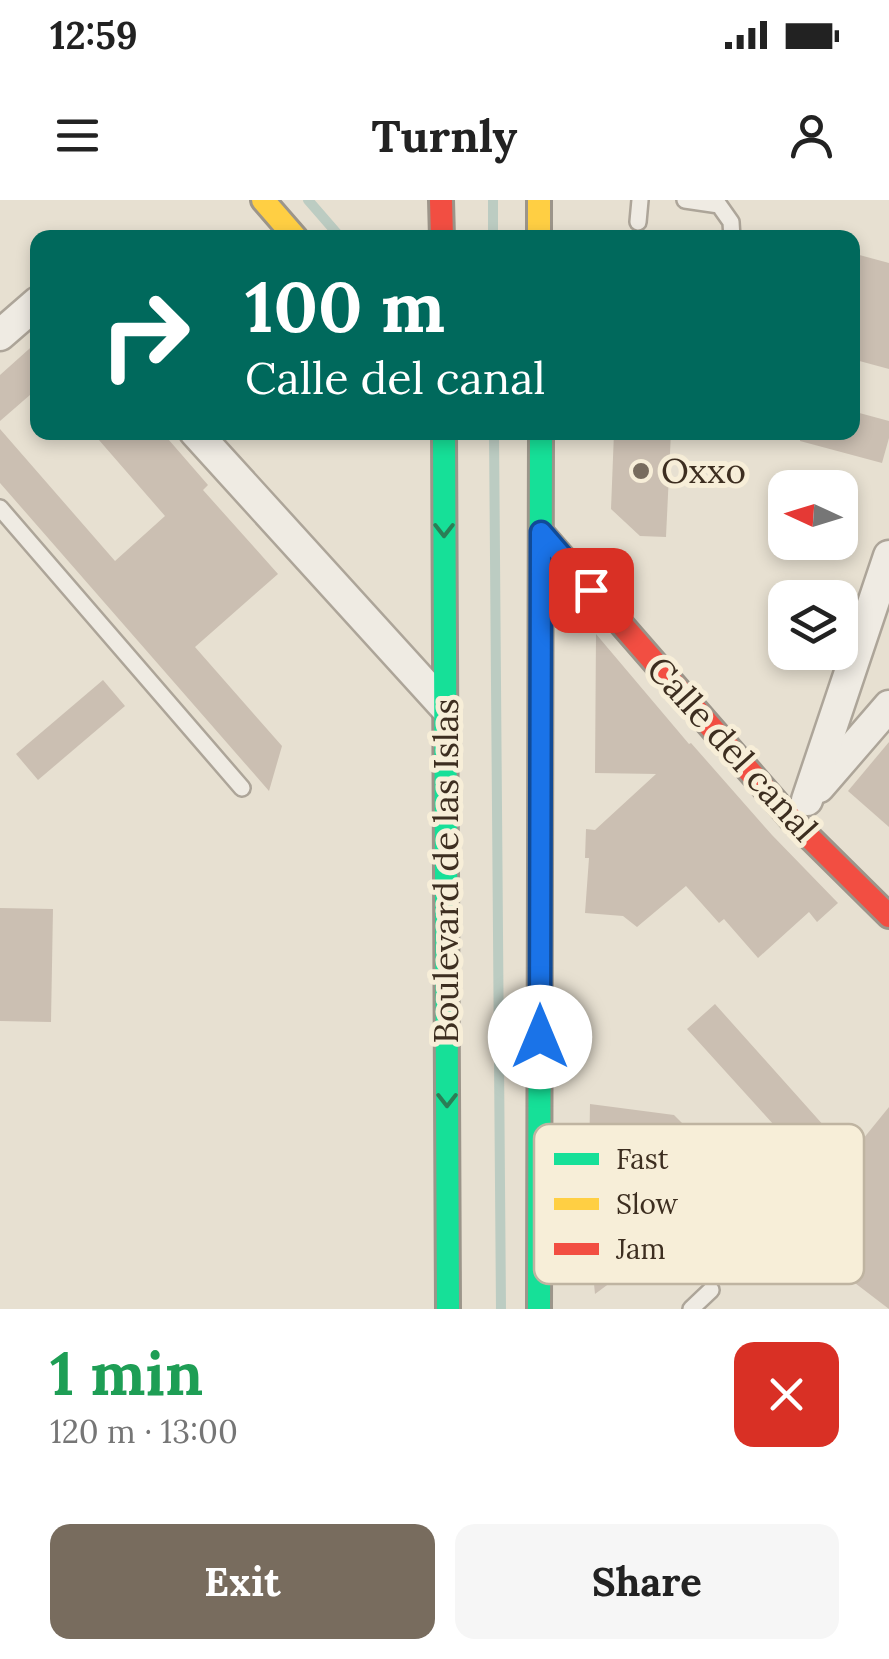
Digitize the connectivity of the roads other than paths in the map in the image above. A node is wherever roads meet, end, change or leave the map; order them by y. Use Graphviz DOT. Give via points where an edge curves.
graph roads {
  1 [pos="263,200"];
  2 [pos="441,200"];
  3 [pos="539,200"];
  4 [pos="640,200"];
  5 [pos="686,200"];
  6 [pos="638,222"];
  7 [pos="289,230"];
  8 [pos="442,230"];
  9 [pos="539,230"];
  10 [pos="732,230"];
  11 [pos="30,309"];
  12 [pos="0,335"];
  13 [pos="203,440"];
  14 [pos="444,440"];
  15 [pos="541,440"];
  16 [pos="0,508"];
  17 [pos="541,532"];
  18 [pos="889,556"];
  19 [pos="889,706"];
  20 [pos="444,708"];
  21 [pos="242,788"];
  22 [pos="799,810"];
  23 [pos="889,916"];
  24 [pos="540,1124"];
  25 [pos="540,1284"];
  26 [pos="711,1290"];
  27 [pos="448,1309"];
  28 [pos="540,1309"];
  29 [pos="690,1309"];
  1 -- 7 [label="main road"];
  2 -- 8 [label="main road"];
  3 -- 9 [label="main road"];
  4 -- 6 [label="lane"];
  5 -- 10 [label="lane" via="719,205"];
  11 -- 12 [label="street"];
  13 -- 20 [label="street"];
  14 -- 20 [label="main road, Boulevard de las Islas, one-way"];
  15 -- 17 [label="main road"];
  16 -- 21 [label="lane"];
  17 -- 22 [label="main road, Calle del canal"];
  17 -- 24 [label="main road"];
  18 -- 22 [label="street"];
  19 -- 22 [label="street"];
  20 -- 27 [label="main road, Boulevard de las Islas, one-way"];
  22 -- 23 [label="main road, Calle del canal"];
  25 -- 28 [label="main road"];
  26 -- 29 [label="lane"];
}
